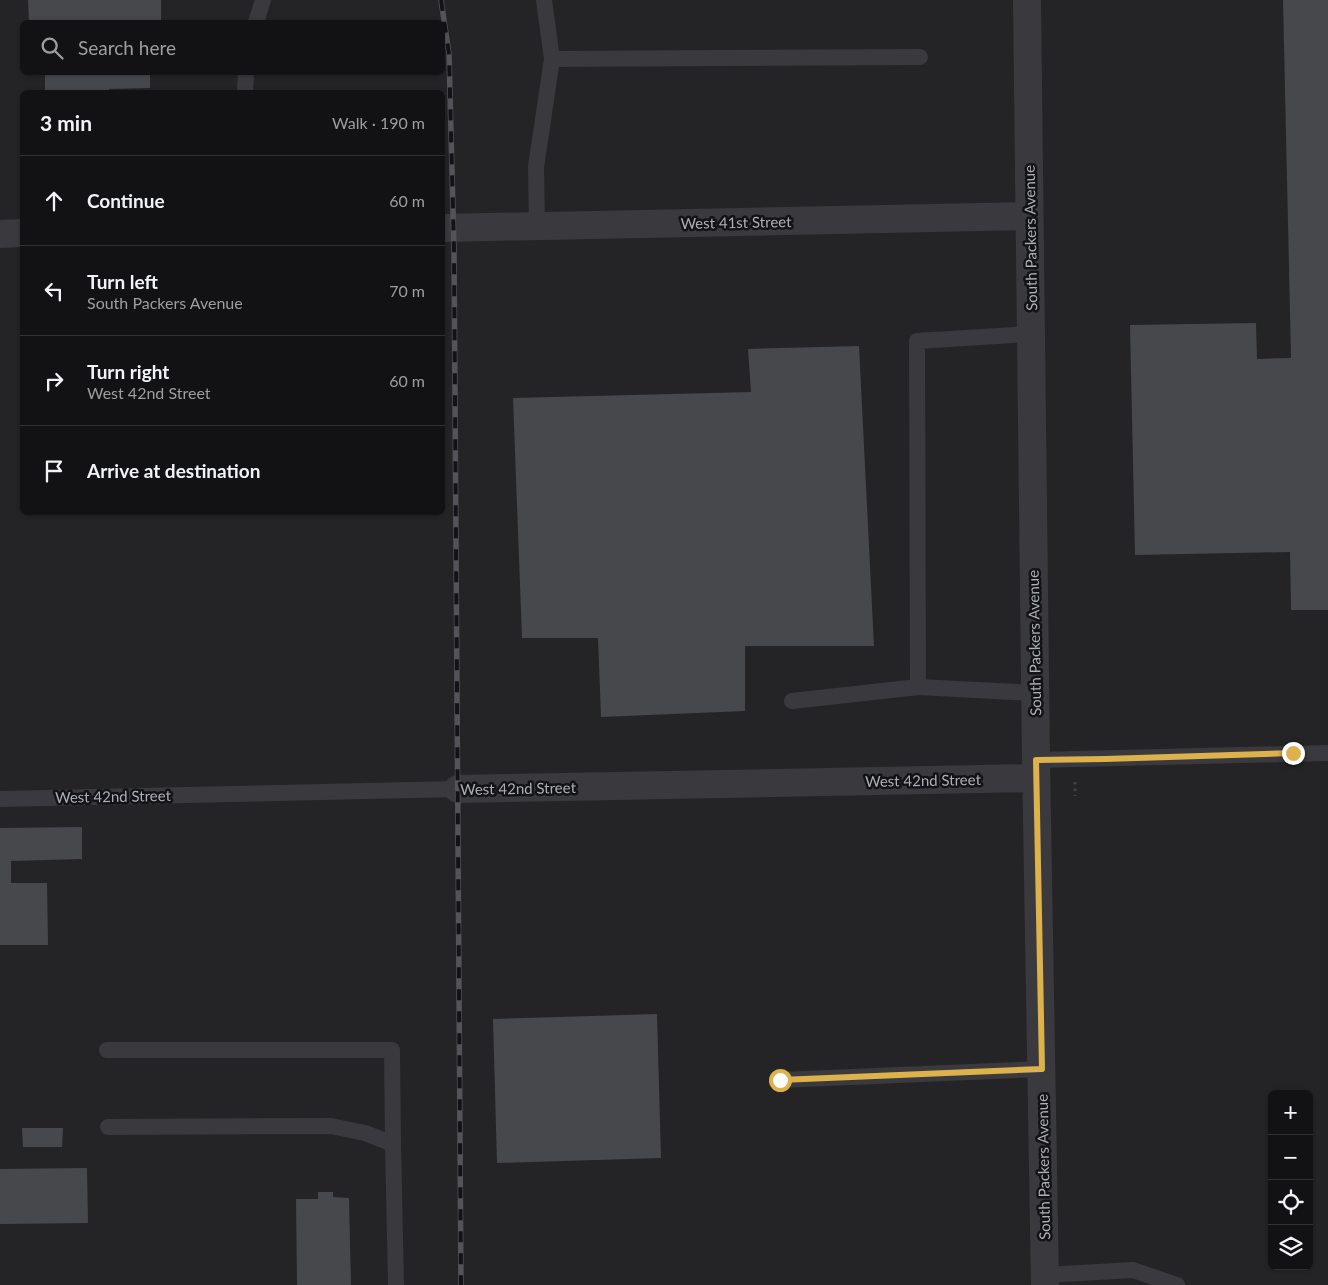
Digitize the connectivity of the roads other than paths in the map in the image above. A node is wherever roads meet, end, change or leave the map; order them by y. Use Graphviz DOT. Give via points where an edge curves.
graph roads {
  1 [pos="263,0"];
  2 [pos="544,0"];
  3 [pos="1027,0"];
  4 [pos="257,20"];
  5 [pos="920,57"];
  6 [pos="552,58"];
  7 [pos="246,75"];
  8 [pos="245,90"];
  9 [pos="1029,216"];
  10 [pos="537,226"];
  11 [pos="445,228"];
  12 [pos="20,233"];
  13 [pos="0,234"];
  14 [pos="1031,334"];
  15 [pos="918,687"];
  16 [pos="1035,693"];
  17 [pos="792,701"];
  18 [pos="1328,752"];
  19 [pos="1036,769"];
  20 [pos="458,790"];
  21 [pos="0,798"];
  22 [pos="106,1050"];
  23 [pos="1042,1069"];
  24 [pos="780,1080"];
  25 [pos="108,1127"];
  26 [pos="393,1144"];
  27 [pos="1045,1280"];
  28 [pos="396,1285"];
  29 [pos="1176,1285"];
  1 -- 4 [label="lane"];
  2 -- 6 [label="lane"];
  3 -- 9 [label="street, South Packers Avenue"];
  5 -- 6 [label="lane"];
  6 -- 10 [label="lane" via="536,167"];
  7 -- 8 [label="lane"];
  9 -- 10 [label="street, West 41st Street"];
  9 -- 14 [label="street, South Packers Avenue"];
  10 -- 11 [label="street, West 41st Street"];
  12 -- 13 [label="street"];
  14 -- 15 [label="lane" via="917,341"];
  14 -- 16 [label="street, South Packers Avenue"];
  15 -- 16 [label="lane"];
  15 -- 17 [label="lane"];
  16 -- 19 [label="street, South Packers Avenue"];
  18 -- 19 [label="lane, West 42nd Street"];
  19 -- 20 [label="street, West 42nd Street"];
  19 -- 23 [label="street, South Packers Avenue"];
  20 -- 21 [label="lane, West 42nd Street"];
  22 -- 26 [label="lane" via="392,1050"];
  23 -- 24 [label="lane"];
  23 -- 27 [label="street, South Packers Avenue"];
  25 -- 26 [label="lane" via="331,1126 365,1133"];
  26 -- 28 [label="lane"];
  27 -- 29 [label="lane" via="1133,1270"];
}
